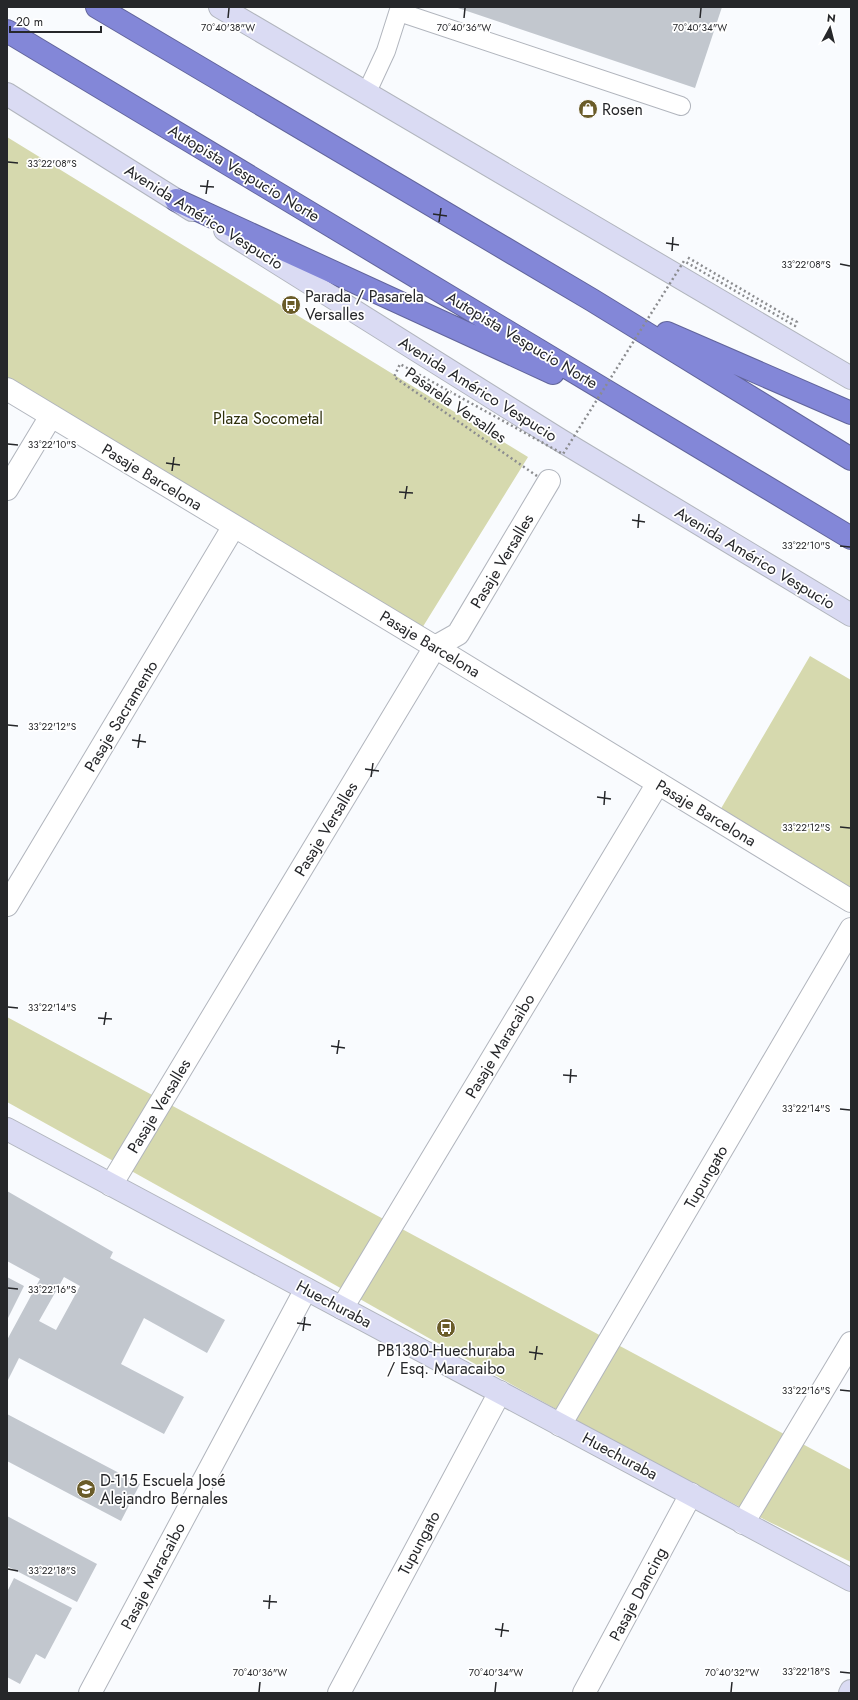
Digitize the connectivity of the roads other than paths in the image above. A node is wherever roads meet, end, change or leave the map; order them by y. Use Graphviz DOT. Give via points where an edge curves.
graph roads {
  1 [pos="97,7"];
  2 [pos="220,7"];
  3 [pos="400,10"];
  4 [pos="7,31"];
  5 [pos="7,94"];
  6 [pos="366,94"];
  7 [pos="681,106"];
  8 [pos="176,200"];
  9 [pos="592,300"];
  10 [pos="851,378"];
  11 [pos="7,389"];
  12 [pos="851,413"];
  13 [pos="51,416"];
  14 [pos="652,418"];
  15 [pos="851,459"];
  16 [pos="543,479"];
  17 [pos="7,489"];
  18 [pos="234,526"];
  19 [pos="851,538"];
  20 [pos="851,615"];
  21 [pos="435,647"];
  22 [pos="658,783"];
  23 [pos="851,901"];
  24 [pos="7,905"];
  25 [pos="851,929"];
  26 [pos="7,1129"];
  27 [pos="111,1185"];
  28 [pos="306,1289"];
  29 [pos="342,1308"];
  30 [pos="851,1343"];
  31 [pos="500,1392"];
  32 [pos="560,1425"];
  33 [pos="691,1494"];
  34 [pos="743,1523"];
  35 [pos="851,1580"];
  36 [pos="90,1693"];
  37 [pos="339,1693"];
  38 [pos="584,1693"];
  1 -- 9 [label="highway"];
  2 -- 6 [label="main road"];
  3 -- 6 [label="lane" via="386,51"];
  3 -- 7 [label="lane"];
  4 -- 14 [label="highway, Autopista Vespucio Norte"];
  5 -- 8 [label="main road, Avenida Américo Vespucio"];
  6 -- 10 [label="main road"];
  8 -- 14 [label="highway"];
  8 -- 20 [label="main road, Avenida Américo Vespucio" via="560,440"];
  9 -- 12 [label="highway"];
  9 -- 15 [label="highway"];
  11 -- 13 [label="street, Pasaje Barcelona"];
  13 -- 17 [label="street"];
  13 -- 18 [label="street, Pasaje Barcelona"];
  14 -- 19 [label="highway, Autopista Vespucio Norte"];
  16 -- 21 [label="street, Pasaje Versalles" via="458,634"];
  18 -- 21 [label="street, Pasaje Barcelona"];
  18 -- 24 [label="street, Pasaje Sacramento"];
  21 -- 22 [label="street, Pasaje Barcelona"];
  21 -- 27 [label="street, Pasaje Versalles"];
  22 -- 23 [label="street, Pasaje Barcelona"];
  22 -- 29 [label="street, Pasaje Maracaibo"];
  25 -- 32 [label="street, Tupungato"];
  26 -- 27 [label="main road, Huechuraba"];
  27 -- 28 [label="main road, Huechuraba"];
  28 -- 29 [label="main road, Huechuraba"];
  28 -- 36 [label="street, Pasaje Maracaibo"];
  29 -- 31 [label="main road, Huechuraba"];
  30 -- 34 [label="street"];
  31 -- 32 [label="main road, Huechuraba"];
  31 -- 37 [label="street, Tupungato"];
  32 -- 33 [label="main road, Huechuraba"];
  33 -- 34 [label="main road, Huechuraba"];
  33 -- 38 [label="street, Pasaje Dancing"];
  34 -- 35 [label="main road, Huechuraba"];
}
